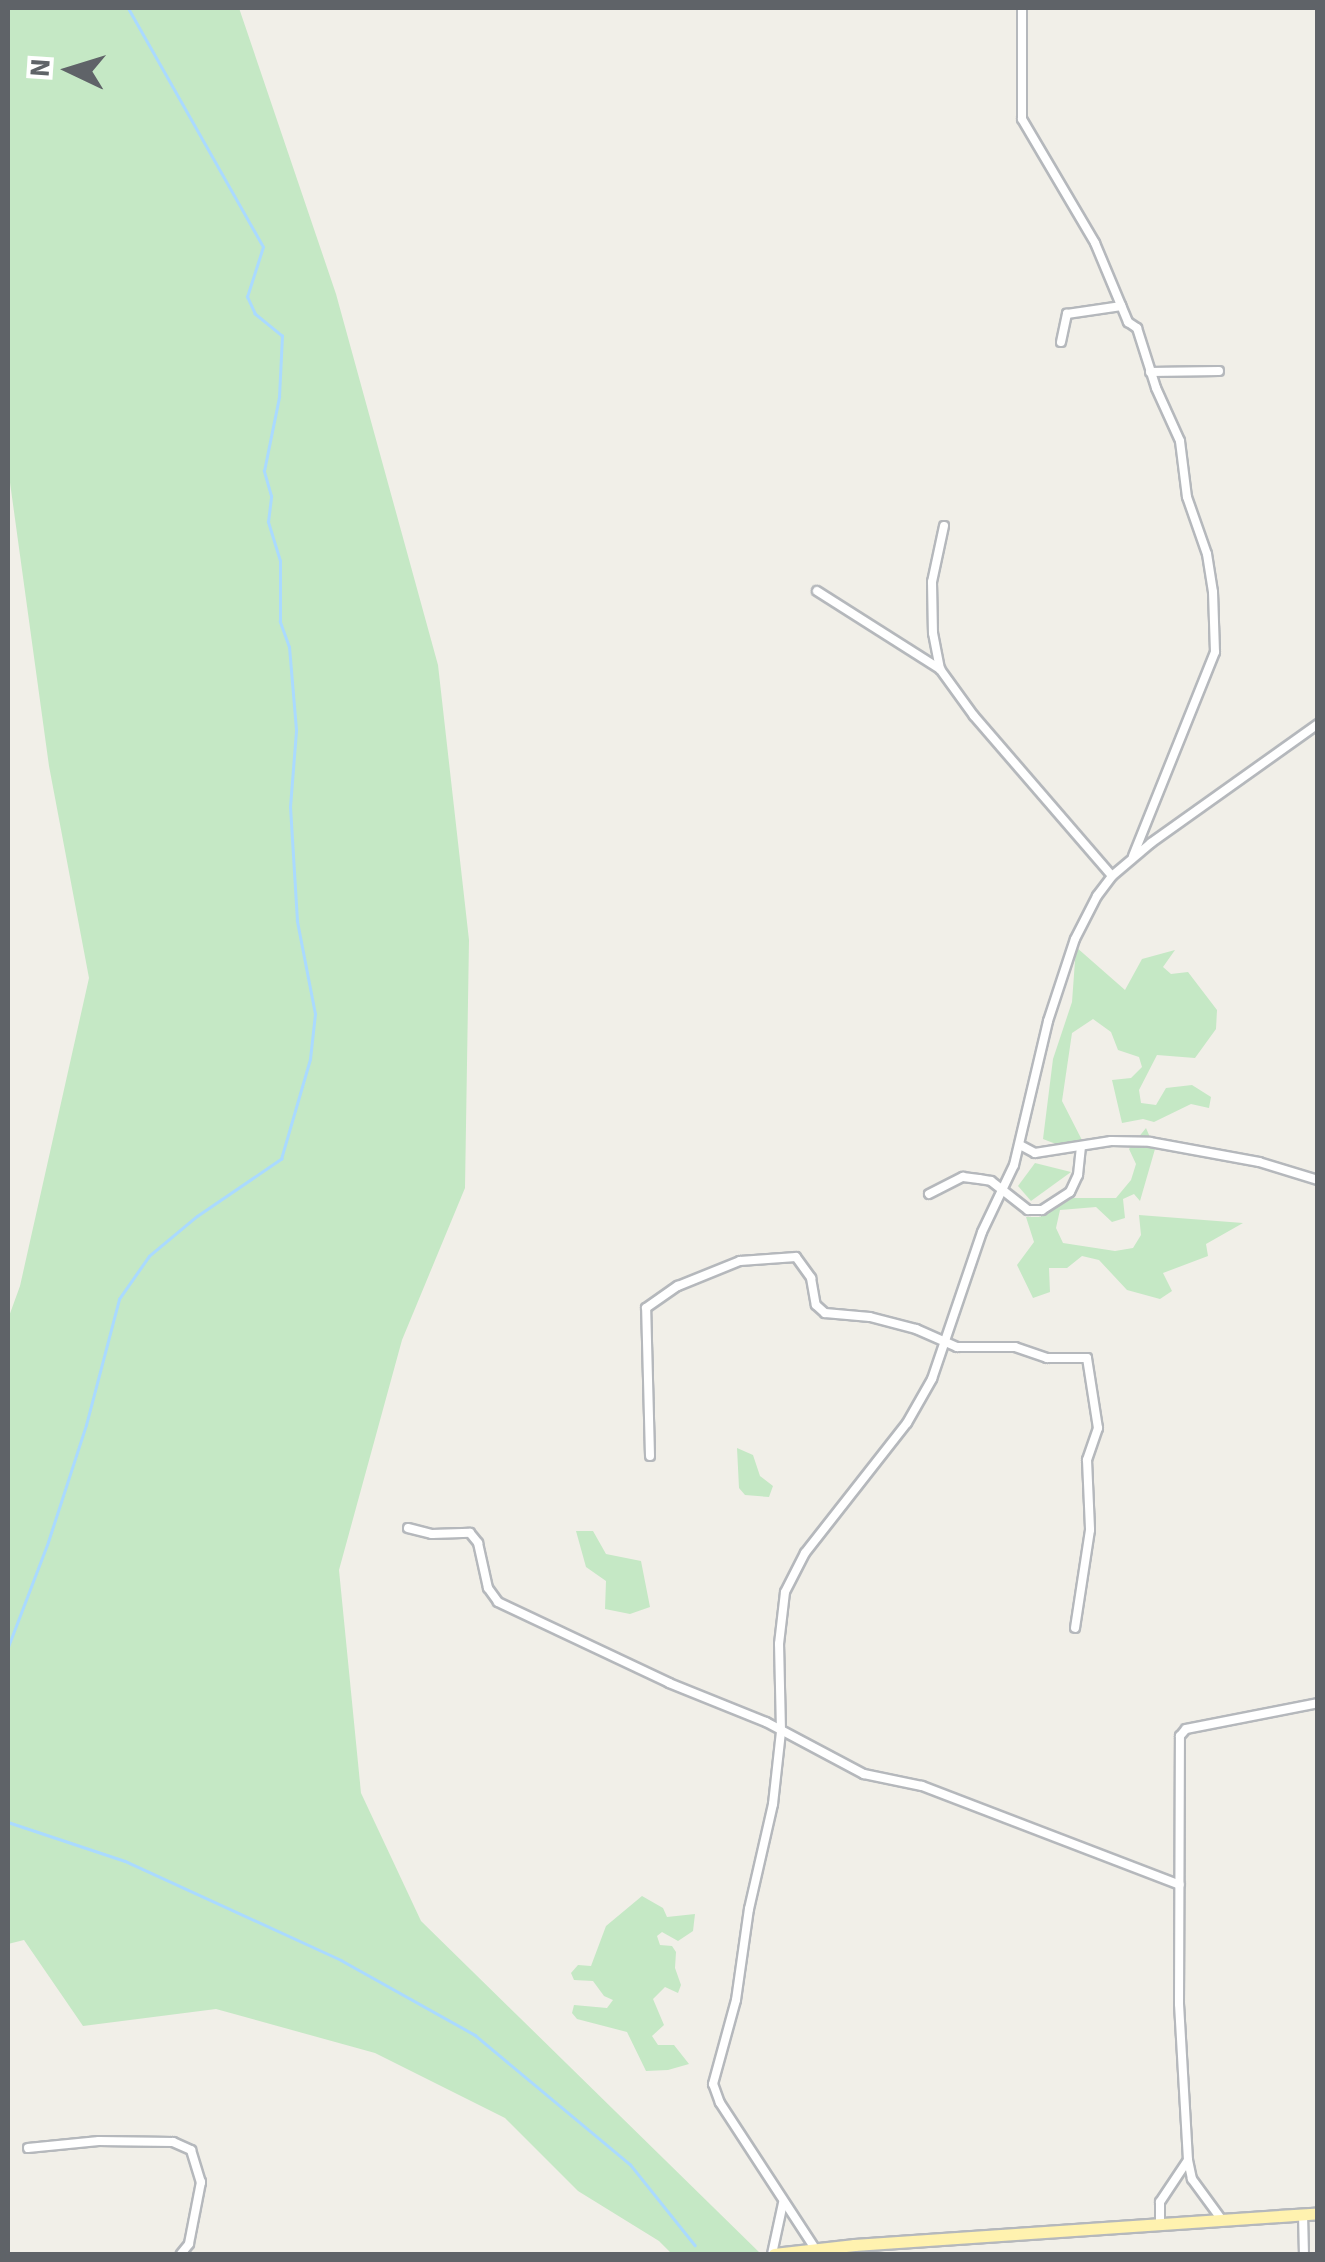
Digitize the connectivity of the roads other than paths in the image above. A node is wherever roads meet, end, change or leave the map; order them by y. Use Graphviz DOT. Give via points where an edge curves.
graph roads {
  1 [pos="1022,8"];
  2 [pos="1121,306"];
  3 [pos="1061,342"];
  4 [pos="1219,371"];
  5 [pos="1150,372"];
  6 [pos="944,526"];
  7 [pos="817,590"];
  8 [pos="940,668"];
  9 [pos="1318,724"];
  10 [pos="1131,860"];
  11 [pos="1112,876"];
  12 [pos="1020,1146"];
  13 [pos="1081,1148"];
  14 [pos="1318,1180"];
  15 [pos="1004,1190"];
  16 [pos="929,1194"];
  17 [pos="943,1344"];
  18 [pos="650,1456"];
  19 [pos="408,1528"];
  20 [pos="1075,1628"];
  21 [pos="1318,1703"];
  22 [pos="781,1731"];
  23 [pos="1180,1885"];
  24 [pos="28,2148"];
  25 [pos="1188,2160"];
  26 [pos="784,2203"];
  27 [pos="1318,2213"];
  28 [pos="1303,2214"];
  29 [pos="1222,2220"];
  30 [pos="1160,2222"];
  31 [pos="816,2250"];
  32 [pos="181,2254"];
  33 [pos="773,2254"];
  34 [pos="1304,2254"];
  1 -- 2 [label="street" via="1022,119 1095,243"];
  2 -- 3 [label="street" via="1068,314"];
  2 -- 5 [label="street" via="1137,328"];
  4 -- 5 [label="street"];
  5 -- 10 [label="street" via="1180,441 1187,497 1207,554 1216,637 1201,692"];
  6 -- 8 [label="street" via="932,582"];
  7 -- 8 [label="street"];
  8 -- 11 [label="street"];
  9 -- 10 [label="street"];
  10 -- 11 [label="street"];
  11 -- 12 [label="street" via="1074,939"];
  12 -- 13 [label="street" via="1035,1153"];
  12 -- 15 [label="street"];
  13 -- 14 [label="street" via="1150,1142"];
  13 -- 15 [label="street" via="1078,1176 1057,1203 1028,1210"];
  15 -- 16 [label="street" via="963,1177"];
  15 -- 17 [label="street"];
  17 -- 18 [label="street" via="916,1328 818,1309 811,1278 796,1257 726,1264 646,1308"];
  17 -- 20 [label="street" via="1086,1358 1098,1428 1088,1460 1090,1530"];
  17 -- 22 [label="street" via="907,1423 825,1526 785,1592"];
  19 -- 22 [label="street" via="470,1533 498,1602"];
  21 -- 23 [label="street" via="1186,1729 1180,1736"];
  22 -- 23 [label="street" via="864,1774 922,1786"];
  22 -- 26 [label="street" via="736,2000 713,2084"];
  23 -- 25 [label="street"];
  24 -- 32 [label="street" via="99,2141 173,2142 191,2150 201,2182 189,2244"];
  25 -- 29 [label="street" via="1192,2179"];
  25 -- 30 [label="street" via="1160,2202"];
  26 -- 31 [label="street"];
  26 -- 33 [label="street"];
  27 -- 28 [label="main road"];
  28 -- 29 [label="main road"];
  28 -- 34 [label="street"];
  29 -- 30 [label="main road"];
  30 -- 31 [label="main road"];
  31 -- 33 [label="main road"];
}
